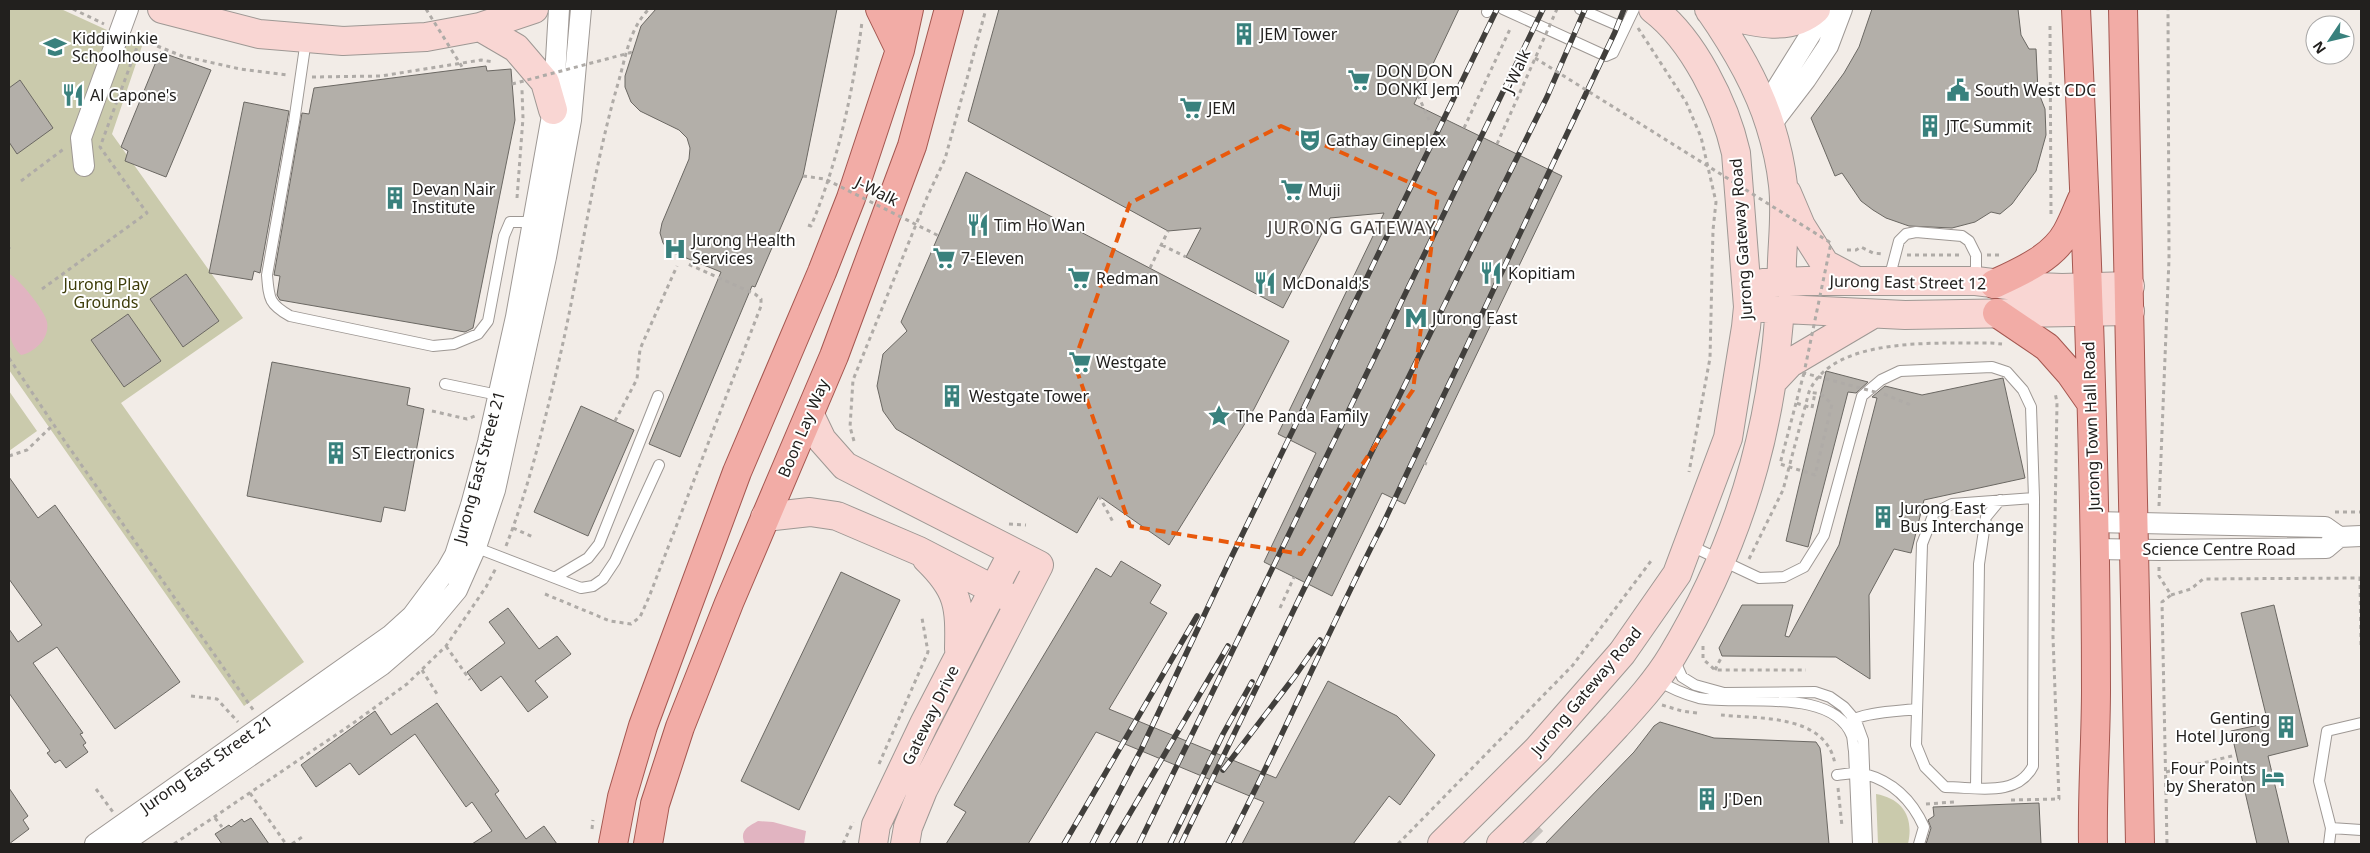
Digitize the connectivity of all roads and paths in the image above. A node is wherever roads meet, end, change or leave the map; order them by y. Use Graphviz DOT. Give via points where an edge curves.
graph roads {
  1 [pos="73,9"];
  2 [pos="128,9"];
  3 [pos="138,9"];
  4 [pos="162,9"];
  5 [pos="426,9"];
  6 [pos="534,9"];
  7 [pos="559,9"];
  8 [pos="581,9"];
  9 [pos="909,9"];
  10 [pos="950,9"];
  11 [pos="986,9"];
  12 [pos="1503,9"];
  13 [pos="1557,9"];
  14 [pos="1580,9"];
  15 [pos="1816,9"];
  16 [pos="1821,9"];
  17 [pos="1842,9"];
  18 [pos="2076,9"];
  19 [pos="2123,9"];
  20 [pos="2168,9"];
  21 [pos="1709,10"];
  22 [pos="1639,11"];
  23 [pos="869,12"];
  24 [pos="1517,15"];
  25 [pos="2050,26"];
  26 [pos="480,27"];
  27 [pos="1624,28"];
  28 [pos="130,35"];
  29 [pos="306,38"];
  30 [pos="900,50"];
  31 [pos="633,52"];
  32 [pos="1736,53"];
  33 [pos="1535,58"];
  34 [pos="503,64"];
  35 [pos="464,70"];
  36 [pos="1704,72"];
  37 [pos="301,77"];
  38 [pos="518,78"];
  39 [pos="512,84"];
  40 [pos="887,90"];
  41 [pos="1418,95"];
  42 [pos="926,98"];
  43 [pos="553,110"];
  44 [pos="1767,118"];
  45 [pos="1429,120"];
  46 [pos="1464,128"];
  47 [pos="1497,144"];
  48 [pos="70,145"];
  49 [pos="1736,152"];
  50 [pos="90,161"];
  51 [pos="803,176"];
  52 [pos="20,180"];
  53 [pos="1783,185"];
  54 [pos="2085,193"];
  55 [pos="2051,221"];
  56 [pos="533,222"];
  57 [pos="808,225"];
  58 [pos="1168,231"];
  59 [pos="939,236"];
  60 [pos="1840,244"];
  61 [pos="1162,245"];
  62 [pos="2010,255"];
  63 [pos="526,257"];
  64 [pos="546,257"];
  65 [pos="1186,257"];
  66 [pos="688,264"];
  67 [pos="677,266"];
  68 [pos="1150,268"];
  69 [pos="1892,268"];
  70 [pos="1982,273"];
  71 [pos="1859,282"];
  72 [pos="42,289"];
  73 [pos="1747,295"];
  74 [pos="1781,296"];
  75 [pos="2130,298"];
  76 [pos="2088,299"];
  77 [pos="1997,312"];
  78 [pos="1873,314"];
  79 [pos="9,358"];
  80 [pos="1804,373"];
  81 [pos="1774,381"];
  82 [pos="445,384"];
  83 [pos="1809,392"];
  84 [pos="1815,393"];
  85 [pos="498,395"];
  86 [pos="658,396"];
  87 [pos="2091,403"];
  88 [pos="1796,404"];
  89 [pos="1911,405"];
  90 [pos="432,411"];
  91 [pos="810,415"];
  92 [pos="615,421"];
  93 [pos="477,424"];
  94 [pos="53,425"];
  95 [pos="859,447"];
  96 [pos="9,456"];
  97 [pos="659,465"];
  98 [pos="1689,472"];
  99 [pos="1099,496"];
  100 [pos="2034,498"];
  101 [pos="2000,500"];
  102 [pos="2159,504"];
  103 [pos="765,517"];
  104 [pos="1113,522"];
  105 [pos="2094,522"];
  106 [pos="513,528"];
  107 [pos="534,536"];
  108 [pos="2133,536"];
  109 [pos="2361,536"];
  110 [pos="468,544"];
  111 [pos="1690,545"];
  112 [pos="2094,549"];
  113 [pos="919,551"];
  114 [pos="1013,552"];
  115 [pos="1651,560"];
  116 [pos="1721,561"];
  117 [pos="2159,576"];
  118 [pos="556,577"];
  119 [pos="1294,577"];
  120 [pos="2361,578"];
  121 [pos="994,588"];
  122 [pos="545,594"];
  123 [pos="2171,595"];
  124 [pos="1020,603"];
  125 [pos="1280,608"];
  126 [pos="922,618"];
  127 [pos="2361,645"];
  128 [pos="446,646"];
  129 [pos="959,655"];
  130 [pos="1672,656"];
  131 [pos="1722,656"];
  132 [pos="422,670"];
  133 [pos="1806,670"];
  134 [pos="330,676"];
  135 [pos="470,680"];
  136 [pos="1656,691"];
  137 [pos="343,693"];
  138 [pos="437,694"];
  139 [pos="191,696"];
  140 [pos="1781,696"];
  141 [pos="1917,709"];
  142 [pos="256,713"];
  143 [pos="1701,713"];
  144 [pos="1720,715"];
  145 [pos="1854,718"];
  146 [pos="2361,723"];
  147 [pos="240,724"];
  148 [pos="1846,727"];
  149 [pos="2236,755"];
  150 [pos="876,770"];
  151 [pos="2166,772"];
  152 [pos="1860,773"];
  153 [pos="1837,775"];
  154 [pos="189,787"];
  155 [pos="1976,787"];
  156 [pos="96,788"];
  157 [pos="250,793"];
  158 [pos="261,808"];
  159 [pos="257,811"];
  160 [pos="115,814"];
  161 [pos="856,815"];
  162 [pos="215,818"];
  163 [pos="222,827"];
  164 [pos="2331,828"];
  165 [pos="2361,830"];
  166 [pos="1843,834"];
  167 [pos="302,837"];
  168 [pos="95,844"];
  169 [pos="122,844"];
  170 [pos="286,844"];
  171 [pos="292,844"];
  172 [pos="613,844"];
  173 [pos="648,844"];
  174 [pos="843,844"];
  175 [pos="873,844"];
  176 [pos="905,844"];
  177 [pos="1398,844"];
  178 [pos="1442,844"];
  179 [pos="1501,844"];
  180 [pos="1858,844"];
  181 [pos="1866,844"];
  182 [pos="1919,844"];
  183 [pos="2093,844"];
  184 [pos="2140,844"];
  185 [pos="2167,844"];
  186 [pos="2329,844"];
  1 -- 28 [label="path"];
  2 -- 28 [label="street"];
  3 -- 28 [label="street"];
  4 -- 29 [label="main road" via="259,34"];
  5 -- 35 [label="path, bridge"];
  6 -- 26 [label="main road"];
  7 -- 43 [label="street, Jurong East Street 21"];
  8 -- 56 [label="street, Jurong East Street 21" via="571,120"];
  9 -- 30 [label="main road"];
  10 -- 42 [label="main road, Boon Lay Way"];
  11 -- 95 [label="path" via="945,159 853,380 850,427"];
  12 -- 24 [label="lane"];
  13 -- 33 [label="path, J-Walk, bridge"];
  14 -- 27 [label="lane"];
  15 -- 21 [label="main road" via="1792,21 1770,26"];
  16 -- 44 [label="street"];
  17 -- 44 [label="street" via="1828,46 1806,79"];
  18 -- 54 [label="main road, Jurong Town Hall Road"];
  19 -- 75 [label="main road"];
  20 -- 102 [label="path" via="2169,259"];
  21 -- 32 [label="main road, Jurong Gateway Road"];
  22 -- 27 [label="lane"];
  22 -- 36 [label="main road, Jurong Gateway Road" via="1664,17"];
  22 -- 98 [label="path" via="1701,137 1716,202 1710,358"];
  23 -- 30 [label="main road"];
  23 -- 57 [label="path" via="862,22 854,75 830,176 811,226"];
  24 -- 27 [label="lane" via="1606,56 1613,53"];
  24 -- 46 [label="path"];
  25 -- 55 [label="path"];
  26 -- 29 [label="main road" via="426,37 343,41"];
  26 -- 43 [label="main road" via="516,48 545,82"];
  28 -- 37 [label="path" via="182,56"];
  28 -- 50 [label="street" via="90,144"];
  28 -- 72 [label="path" via="100,147 147,212"];
  29 -- 37 [label="lane"];
  30 -- 40 [label="main road"];
  31 -- 39 [label="path, bridge"];
  32 -- 36 [label="main road" via="1730,66 1721,73"];
  32 -- 44 [label="main road, Jurong Gateway Road"];
  33 -- 47 [label="path, J-Walk, bridge"];
  33 -- 80 [label="path, bridge" via="1831,243"];
  34 -- 37 [label="path" via="482,60 381,76"];
  36 -- 49 [label="main road, Jurong Gateway Road" via="1732,133"];
  37 -- 56 [label="lane" via="267,275 268,294 275,307 290,316 433,346 454,344 478,334 488,321 504,236 510,222"];
  38 -- 56 [label="path" via="524,95"];
  40 -- 42 [label="main road" via="908,86"];
  40 -- 172 [label="main road" via="851,198 737,472 643,726 622,797"];
  41 -- 45 [label="path"];
  42 -- 91 [label="main road, Boon Lay Way" via="912,146"];
  43 -- 56 [label="street, Jurong East Street 21"];
  44 -- 49 [label="main road" via="1737,136"];
  44 -- 53 [label="main road, Jurong Gateway Road"];
  48 -- 52 [label="path"];
  49 -- 73 [label="main road, Jurong Gateway Road"];
  51 -- 59 [label="path, J-Walk, bridge" via="825,179"];
  53 -- 71 [label="main road" via="1801,226 1826,264"];
  53 -- 74 [label="main road, Jurong Gateway Road"];
  54 -- 70 [label="main road" via="2067,233 2051,250 2027,268"];
  54 -- 76 [label="main road, Jurong Town Hall Road"];
  56 -- 63 [label="street, Jurong East Street 21"];
  56 -- 64 [label="street, Jurong East Street 21"];
  58 -- 61 [label="path"];
  60 -- 69 [label="path" via="1845,250 1861,247 1873,252"];
  61 -- 65 [label="path"];
  61 -- 68 [label="path"];
  62 -- 70 [label="path"];
  63 -- 64 [label="lane"];
  63 -- 85 [label="street, Jurong East Street 21"];
  64 -- 110 [label="street, Jurong East Street 21" via="495,490"];
  66 -- 122 [label="path" via="755,294 761,300 761,306 649,597 640,617 631,624 610,621"];
  67 -- 92 [label="path" via="640,349 637,378"];
  69 -- 70 [label="main road, Jurong East Street 12"];
  69 -- 70 [label="path"];
  69 -- 70 [label="lane" via="1899,241 1906,234 1916,232 1962,236 1969,241"];
  69 -- 71 [label="main road, Jurong East Street 12"];
  70 -- 76 [label="main road, Jurong East Street 12"];
  71 -- 74 [label="main road, Jurong East Street 12" via="1806,281"];
  73 -- 74 [label="main road, Jurong East Street 12"];
  73 -- 111 [label="main road, Jurong Gateway Road" via="1728,438"];
  74 -- 78 [label="main road, Jurong East Street 12"];
  74 -- 81 [label="main road, Jurong Gateway Road"];
  75 -- 76 [label="main road, Jurong East Street 12"];
  75 -- 108 [label="main road"];
  76 -- 77 [label="main road, Jurong East Street 12"];
  76 -- 87 [label="main road, Jurong Town Hall Road"];
  77 -- 78 [label="main road, Jurong East Street 12"];
  77 -- 87 [label="main road" via="2047,346"];
  78 -- 81 [label="main road" via="1790,363"];
  79 -- 94 [label="path"];
  80 -- 88 [label="path, bridge"];
  80 -- 89 [label="path, bridge" via="1879,392"];
  81 -- 116 [label="main road, Jurong Gateway Road" via="1748,492"];
  82 -- 85 [label="lane"];
  83 -- 84 [label="path"];
  84 -- 88 [label="path, bridge" via="1812,408"];
  84 -- 88 [label="path" via="1832,404 1814,475 1780,464"];
  85 -- 110 [label="street, Jurong East Street 21"];
  86 -- 118 [label="lane" via="599,544 588,558"];
  87 -- 105 [label="main road, Jurong Town Hall Road"];
  90 -- 93 [label="path" via="467,419 479,415"];
  91 -- 103 [label="main road, Boon Lay Way"];
  91 -- 114 [label="main road, Gateway Drive" via="822,440 845,466"];
  94 -- 96 [label="path" via="27,450"];
  94 -- 142 [label="path"];
  97 -- 118 [label="lane" via="615,561 603,579 582,588"];
  99 -- 104 [label="path"];
  100 -- 101 [label="lane"];
  100 -- 116 [label="lane" via="2030,407 2023,390 2007,372 1992,367 1900,371 1880,380 1862,396 1824,535 1804,567 1784,577 1759,578"];
  100 -- 155 [label="lane" via="2033,766 2028,777 2009,788"];
  101 -- 141 [label="lane" via="1952,504 1934,513 1922,544"];
  101 -- 155 [label="lane" via="1986,517 1979,564"];
  103 -- 113 [label="main road" via="810,512 837,516"];
  103 -- 173 [label="main road, Boon Lay Way" via="680,727 655,804"];
  105 -- 108 [label="street, Science Centre Road"];
  105 -- 112 [label="main road, Jurong Town Hall Road"];
  106 -- 107 [label="path"];
  108 -- 109 [label="street, Science Centre Road" via="2326,548 2339,537"];
  108 -- 112 [label="street, Science Centre Road"];
  108 -- 184 [label="main road"];
  110 -- 118 [label="lane"];
  110 -- 134 [label="street, Jurong East Street 21" via="412,616 391,635"];
  110 -- 137 [label="street, Jurong East Street 21" via="457,590 426,627 382,666"];
  111 -- 116 [label="lane"];
  111 -- 178 [label="main road, Jurong Gateway Road" via="1677,574 1622,653 1538,749"];
  112 -- 183 [label="main road, Jurong Town Hall Road"];
  113 -- 121 [label="main road"];
  113 -- 129 [label="main road" via="952,590 960,613"];
  114 -- 121 [label="main road, Gateway Drive"];
  114 -- 124 [label="main road, Gateway Drive" via="1039,565"];
  115 -- 177 [label="path" via="1573,665"];
  116 -- 130 [label="main road, Jurong Gateway Road"];
  117 -- 123 [label="path"];
  119 -- 125 [label="path"];
  120 -- 123 [label="path" via="2203,579 2190,589"];
  120 -- 127 [label="path"];
  121 -- 124 [label="main road"];
  121 -- 129 [label="main road, Gateway Drive"];
  123 -- 151 [label="path" via="2162,602"];
  124 -- 176 [label="main road, Gateway Drive" via="923,790 908,827"];
  126 -- 150 [label="path" via="928,652"];
  128 -- 135 [label="path"];
  129 -- 175 [label="main road, Gateway Drive" via="876,825"];
  130 -- 136 [label="main road, Jurong Gateway Road"];
  130 -- 140 [label="lane" via="1682,677 1694,685 1724,693"];
  131 -- 133 [label="path" via="1715,670"];
  132 -- 138 [label="path"];
  134 -- 137 [label="lane"];
  134 -- 154 [label="street, Jurong East Street 21"];
  136 -- 140 [label="lane" via="1674,690 1699,698"];
  136 -- 143 [label="path" via="1682,711"];
  136 -- 179 [label="main road, Jurong Gateway Road"];
  137 -- 154 [label="street, Jurong East Street 21"];
  139 -- 147 [label="path" via="217,699"];
  140 -- 145 [label="lane" via="1815,692 1830,697"];
  140 -- 148 [label="lane" via="1830,712"];
  141 -- 145 [label="lane"];
  141 -- 155 [label="lane" via="1916,745 1925,767 1945,787"];
  144 -- 153 [label="path" via="1794,722 1821,735 1834,756"];
  145 -- 148 [label="lane"];
  145 -- 152 [label="lane" via="1863,740"];
  146 -- 164 [label="lane" via="2327,731 2319,781"];
  148 -- 152 [label="lane" via="1852,736"];
  149 -- 151 [label="path"];
  151 -- 185 [label="path"];
  152 -- 153 [label="lane"];
  152 -- 180 [label="lane"];
  152 -- 181 [label="lane"];
  152 -- 182 [label="lane" via="1896,789 1912,804 1924,827"];
  153 -- 166 [label="path"];
  154 -- 168 [label="street, Jurong East Street 21"];
  154 -- 169 [label="street, Jurong East Street 21"];
  156 -- 160 [label="path"];
  157 -- 158 [label="path"];
  158 -- 159 [label="path"];
  158 -- 170 [label="path"];
  161 -- 174 [label="path"];
  162 -- 163 [label="path"];
  164 -- 165 [label="lane"];
  164 -- 186 [label="lane"];
  167 -- 171 [label="path"];
}
